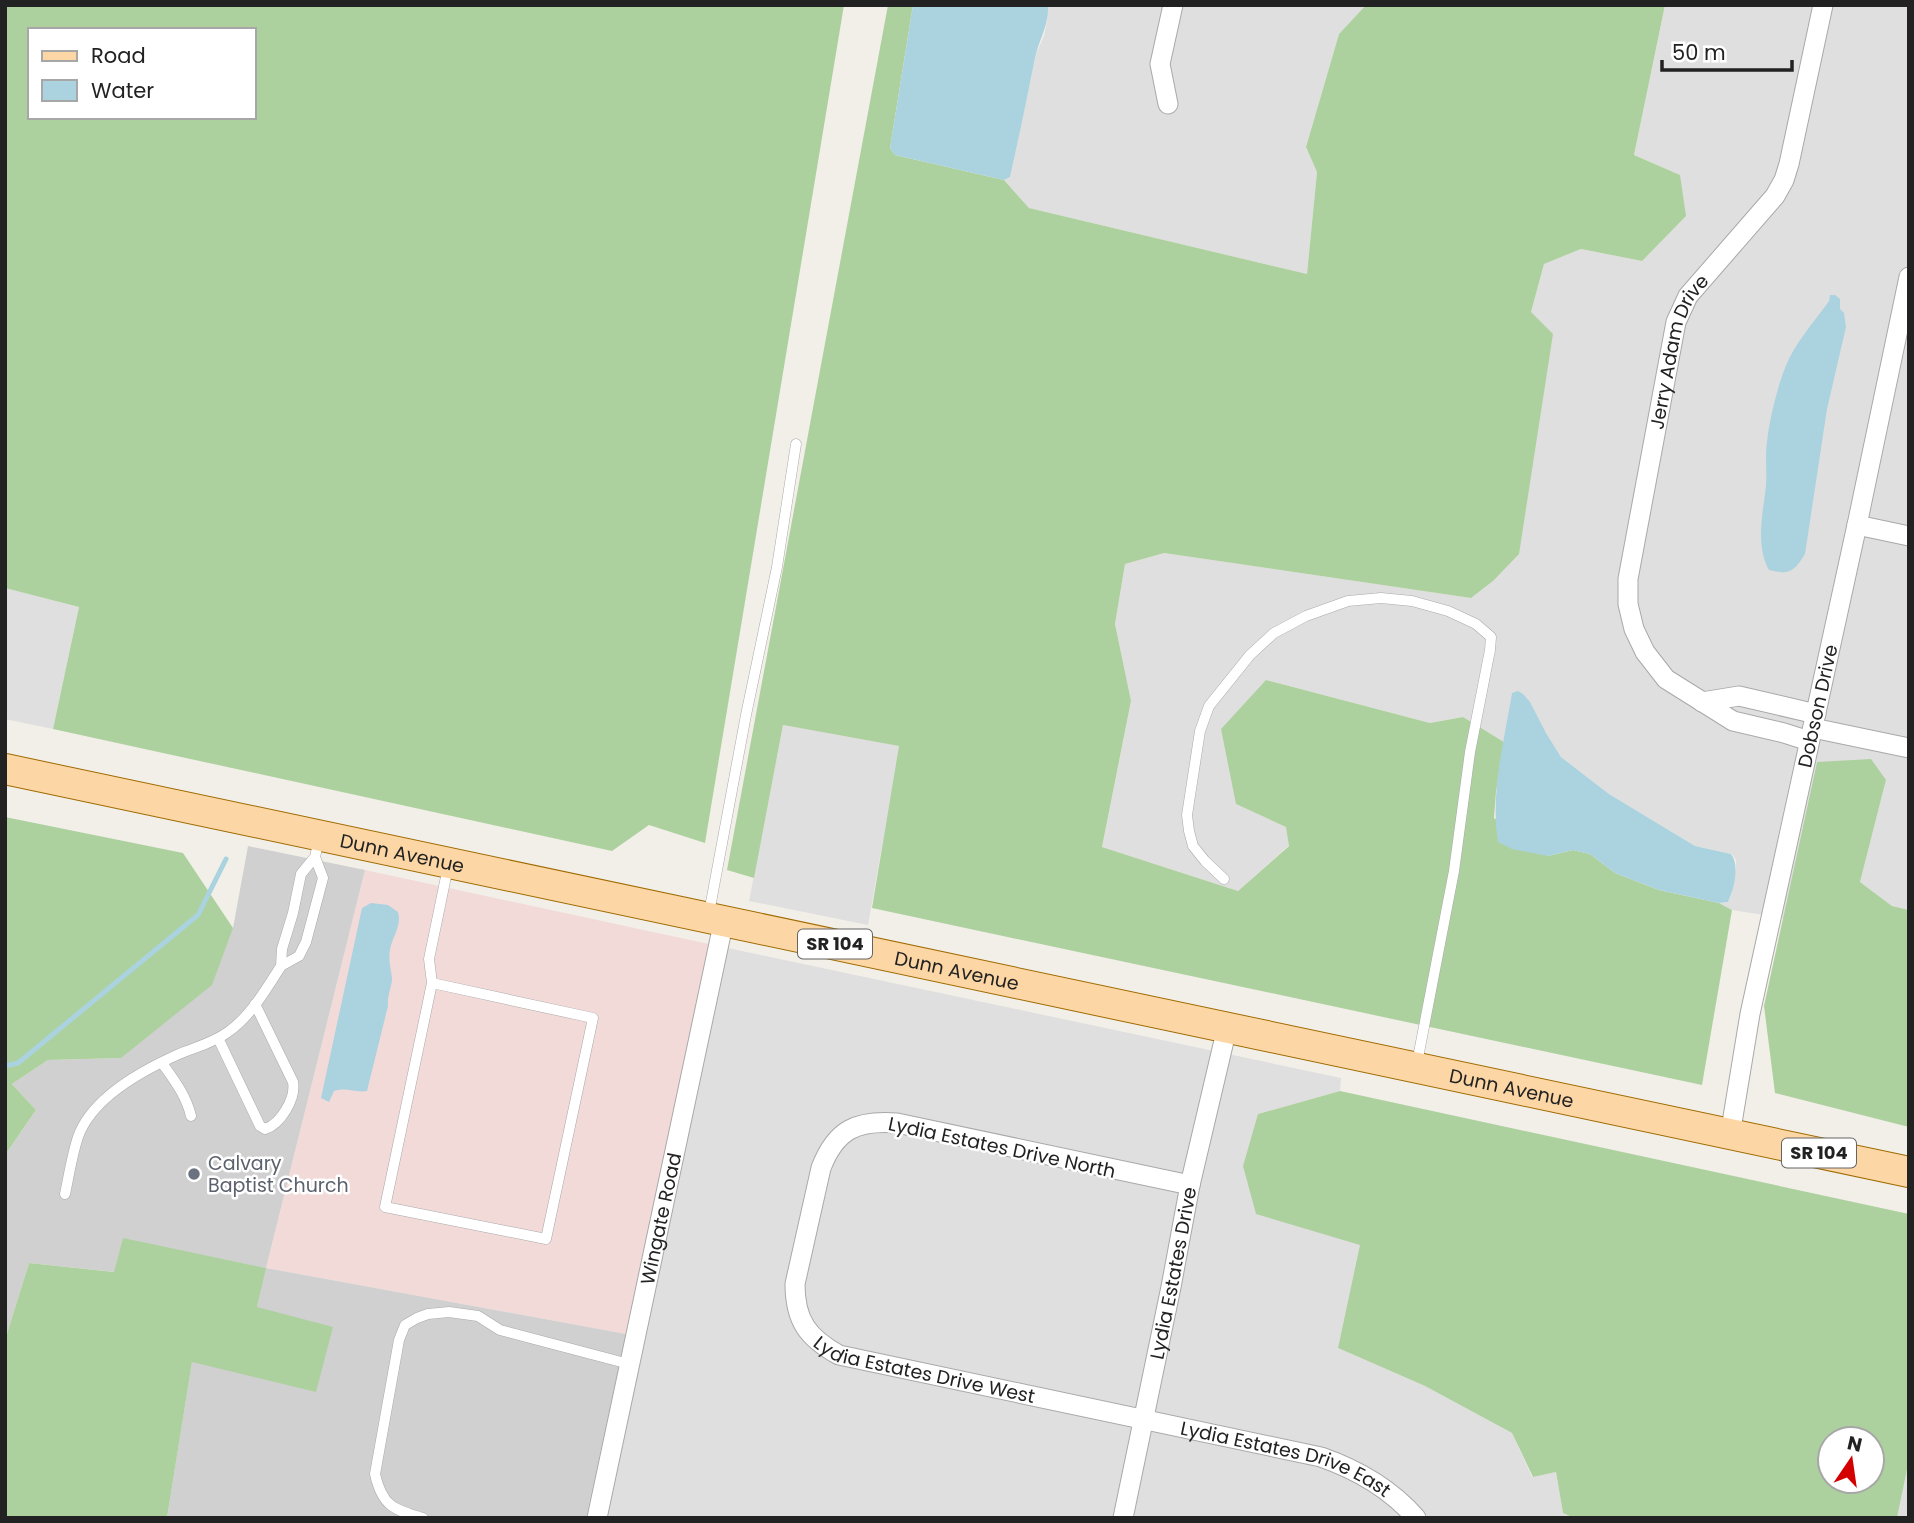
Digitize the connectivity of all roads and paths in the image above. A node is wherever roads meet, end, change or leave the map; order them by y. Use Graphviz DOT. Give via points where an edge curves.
graph roads {
  1 [pos="1173,5"];
  2 [pos="1823,5"];
  3 [pos="1168,104"];
  4 [pos="1909,278"];
  5 [pos="796,444"];
  6 [pos="1857,525"];
  7 [pos="1909,536"];
  8 [pos="1702,702"];
  9 [pos="1813,728"];
  10 [pos="1909,748"];
  11 [pos="5,769"];
  12 [pos="317,846"];
  13 [pos="449,863"];
  14 [pos="1224,879"];
  15 [pos="716,919"];
  16 [pos="281,966"];
  17 [pos="432,983"];
  18 [pos="255,1004"];
  19 [pos="1227,1028"];
  20 [pos="218,1038"];
  21 [pos="162,1063"];
  22 [pos="1417,1067"];
  23 [pos="191,1116"];
  24 [pos="1730,1135"];
  25 [pos="1909,1172"];
  26 [pos="1190,1185"];
  27 [pos="65,1194"];
  28 [pos="806,1236"];
  29 [pos="440,1313"];
  30 [pos="454,1321"];
  31 [pos="480,1326"];
  32 [pos="495,1327"];
  33 [pos="629,1364"];
  34 [pos="1144,1420"];
  35 [pos="423,1518"];
  36 [pos="597,1518"];
  37 [pos="1123,1518"];
  38 [pos="1416,1518"];
  1 -- 3 [label="street" via="1160,64"];
  2 -- 8 [label="street, Jerry Adam Drive" via="1784,180 1688,296 1676,322 1628,579 1628,604 1645,652 1666,679"];
  4 -- 6 [label="street, Dobson Drive"];
  5 -- 15 [label="lane" via="777,567 743,728"];
  6 -- 7 [label="street"];
  6 -- 9 [label="street, Dobson Drive"];
  8 -- 9 [label="street" via="1739,696"];
  8 -- 9 [label="street, Jerry Adam Drive" via="1733,721 1784,733"];
  9 -- 10 [label="street"];
  9 -- 24 [label="street, Dobson Drive" via="1750,1014"];
  11 -- 12 [label="main road, Dunn Avenue / SR 104"];
  12 -- 13 [label="main road, Dunn Avenue / SR 104"];
  12 -- 16 [label="lane" via="301,874"];
  12 -- 16 [label="lane" via="323,878 306,942 299,956"];
  13 -- 15 [label="main road, Dunn Avenue / SR 104"];
  13 -- 17 [label="lane" via="429,959"];
  14 -- 22 [label="lane" via="1193,846 1189,831 1187,815 1200,731 1209,706 1273,633 1348,601 1381,598 1448,611 1491,637"];
  15 -- 19 [label="main road, Dunn Avenue / SR 104"];
  15 -- 33 [label="street, Wingate Road"];
  16 -- 18 [label="lane"];
  17 -- 17 [label="lane" via="384,1207 546,1239 593,1018"];
  18 -- 20 [label="lane" via="243,1020"];
  18 -- 20 [label="lane" via="294,1089 289,1105 270,1128 260,1126"];
  19 -- 22 [label="main road, Dunn Avenue / SR 104"];
  19 -- 26 [label="street, Lydia Estates Drive"];
  20 -- 21 [label="lane"];
  21 -- 23 [label="lane" via="188,1101"];
  21 -- 27 [label="lane" via="116,1090 85,1122"];
  22 -- 24 [label="main road, Dunn Avenue / SR 104"];
  24 -- 25 [label="main road, Dunn Avenue / SR 104"];
  26 -- 28 [label="street, Lydia Estates Drive North" via="876,1121 857,1125 828,1150"];
  26 -- 34 [label="street, Lydia Estates Drive"];
  28 -- 34 [label="street, Lydia Estates Drive West" via="795,1303 810,1334 839,1355"];
  29 -- 30 [label="lane"];
  29 -- 32 [label="lane" via="478,1317"];
  29 -- 35 [label="lane" via="405,1325 375,1474 389,1505"];
  31 -- 32 [label="lane"];
  32 -- 33 [label="lane"];
  33 -- 36 [label="street, Wingate Road"];
  34 -- 37 [label="street, Lydia Estates Drive"];
  34 -- 38 [label="street, Lydia Estates Drive East" via="1321,1457 1378,1484"];
}
